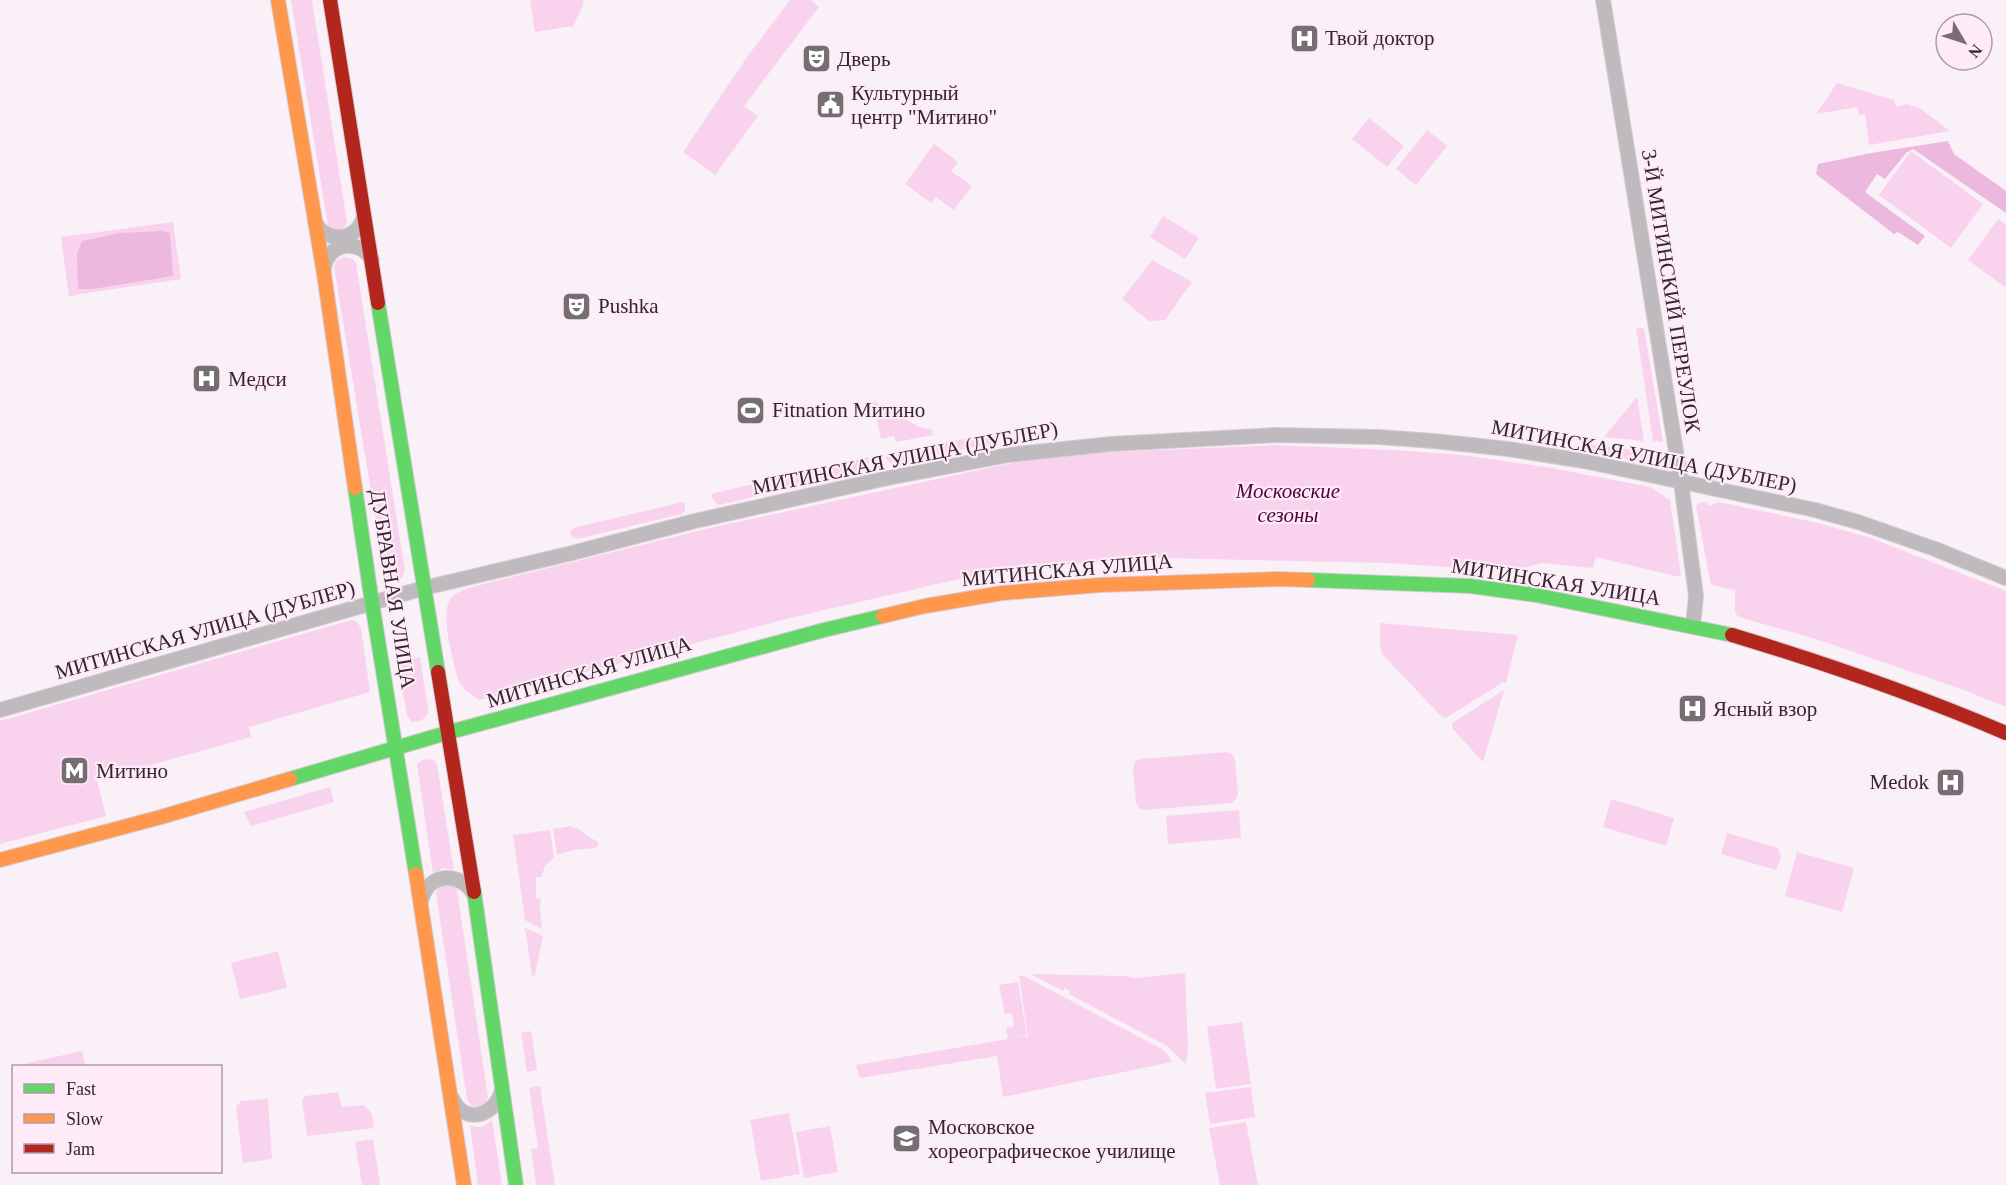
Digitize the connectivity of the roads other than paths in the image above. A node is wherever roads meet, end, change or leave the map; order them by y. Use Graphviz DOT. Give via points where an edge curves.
graph roads {
  1 [pos="278,0"];
  2 [pos="330,0"];
  3 [pos="1603,0"];
  4 [pos="363,205"];
  5 [pos="314,217"];
  6 [pos="373,265"];
  7 [pos="324,274"];
  8 [pos="1681,482"];
  9 [pos="2006,578"];
  10 [pos="424,588"];
  11 [pos="372,603"];
  12 [pos="1693,626"];
  13 [pos="0,711"];
  14 [pos="450,732"];
  15 [pos="2006,733"];
  16 [pos="396,748"];
  17 [pos="0,860"];
  18 [pos="476,898"];
  19 [pos="421,906"];
  20 [pos="502,1087"];
  21 [pos="451,1094"];
  22 [pos="464,1185"];
  23 [pos="516,1185"];
  1 -- 5 [label="main road, ДУБРАВНАЯ УЛИЦА"];
  2 -- 4 [label="main road, ДУБРАВНАЯ УЛИЦА"];
  3 -- 8 [label="street, 3-Й МИТИНСКИЙ ПЕРЕУЛОК"];
  4 -- 5 [label="street" via="361,226 343,238 322,232"];
  4 -- 6 [label="main road, ДУБРАВНАЯ УЛИЦА"];
  5 -- 7 [label="main road, ДУБРАВНАЯ УЛИЦА"];
  6 -- 7 [label="street" via="361,248 344,245 327,258"];
  6 -- 10 [label="main road, ДУБРАВНАЯ УЛИЦА"];
  7 -- 11 [label="main road, ДУБРАВНАЯ УЛИЦА"];
  8 -- 9 [label="street, МИТИНСКАЯ УЛИЦА (ДУБЛЕР)" via="1858,522"];
  8 -- 10 [label="street, МИТИНСКАЯ УЛИЦА (ДУБЛЕР)" via="1508,449 1378,437 1275,435 1111,444 1018,453 884,479 695,520"];
  8 -- 12 [label="street, 3-Й МИТИНСКИЙ ПЕРЕУЛОК" via="1696,596"];
  10 -- 11 [label="street, МИТИНСКАЯ УЛИЦА (ДУБЛЕР)"];
  10 -- 14 [label="main road, ДУБРАВНАЯ УЛИЦА"];
  11 -- 13 [label="street, МИТИНСКАЯ УЛИЦА (ДУБЛЕР)"];
  11 -- 16 [label="main road, ДУБРАВНАЯ УЛИЦА"];
  12 -- 14 [label="main road, МИТИНСКАЯ УЛИЦА" via="1470,586 1278,579 1006,592 824,630"];
  12 -- 15 [label="main road, МИТИНСКАЯ УЛИЦА" via="1811,659"];
  14 -- 16 [label="main road, МИТИНСКАЯ УЛИЦА"];
  14 -- 18 [label="main road, ДУБРАВНАЯ УЛИЦА"];
  16 -- 17 [label="main road, МИТИНСКАЯ УЛИЦА"];
  16 -- 19 [label="main road, ДУБРАВНАЯ УЛИЦА"];
  18 -- 19 [label="street" via="464,882 445,878 428,887"];
  18 -- 20 [label="main road, ДУБРАВНАЯ УЛИЦА"];
  19 -- 21 [label="main road, ДУБРАВНАЯ УЛИЦА"];
  20 -- 21 [label="street" via="498,1102 478,1115 462,1111"];
  20 -- 23 [label="main road, ДУБРАВНАЯ УЛИЦА"];
  21 -- 22 [label="main road, ДУБРАВНАЯ УЛИЦА"];
}
